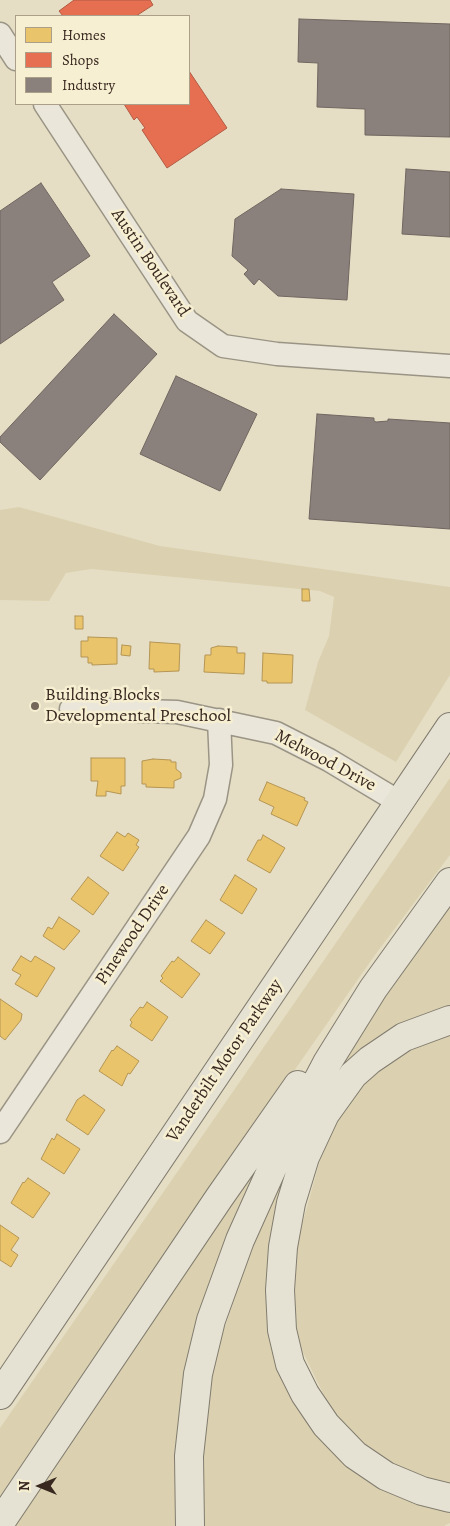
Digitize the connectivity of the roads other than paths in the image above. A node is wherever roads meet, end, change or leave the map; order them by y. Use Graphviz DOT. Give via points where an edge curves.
graph roads {
  1 [pos="0,34"];
  2 [pos="15,57"];
  3 [pos="47,105"];
  4 [pos="450,366"];
  5 [pos="70,709"];
  6 [pos="219,720"];
  7 [pos="450,727"];
  8 [pos="399,802"];
  9 [pos="450,882"];
  10 [pos="373,989"];
  11 [pos="450,1020"];
  12 [pos="0,1132"];
  13 [pos="0,1395"];
  14 [pos="450,1498"];
  15 [pos="0,1524"];
  16 [pos="190,1526"];
  1 -- 2 [label="street"];
  3 -- 4 [label="street, Austin Boulevard" via="187,321 223,346 277,354"];
  5 -- 6 [label="street, Melwood Drive" via="178,712"];
  6 -- 8 [label="street, Melwood Drive" via="276,733"];
  6 -- 12 [label="street, Pinewood Drive" via="221,765 215,799 199,836"];
  7 -- 8 [label="main road, Vanderbilt Motor Parkway"];
  8 -- 13 [label="main road, Vanderbilt Motor Parkway"];
  9 -- 10 [label="main road"];
  10 -- 15 [label="main road" via="305,1075 257,1143"];
  10 -- 16 [label="main road" via="327,1063 275,1162 240,1240 211,1320 191,1420"];
  11 -- 14 [label="main road" via="404,1037 370,1060 352,1076 325,1114 306,1156 291,1203 280,1290 282,1330 290,1364 326,1426 355,1455 386,1476"];
}
